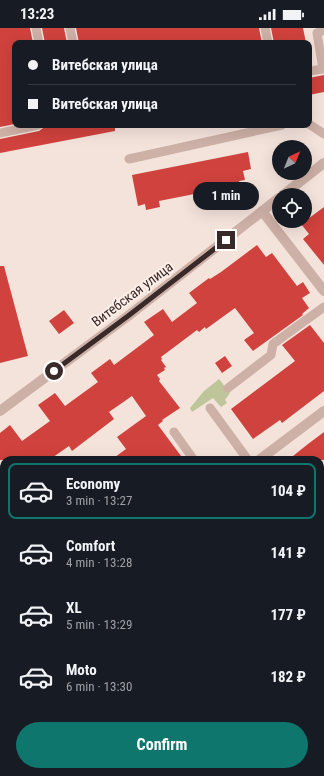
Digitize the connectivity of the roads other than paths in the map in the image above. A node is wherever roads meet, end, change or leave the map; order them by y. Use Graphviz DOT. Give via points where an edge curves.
graph roads {
  1 [pos="36,28"];
  2 [pos="70,28"];
  3 [pos="265,28"];
  4 [pos="319,30"];
  5 [pos="38,40"];
  6 [pos="72,40"];
  7 [pos="267,40"];
  8 [pos="312,71"];
  9 [pos="312,126"];
  10 [pos="24,128"];
  11 [pos="268,128"];
  12 [pos="0,133"];
  13 [pos="324,134"];
  14 [pos="129,159"];
  15 [pos="324,163"];
  16 [pos="292,188"];
  17 [pos="272,203"];
  18 [pos="262,211"];
  19 [pos="324,290"];
  20 [pos="324,307"];
  21 [pos="228,388"];
  22 [pos="210,408"];
  23 [pos="324,410"];
  24 [pos="0,411"];
  25 [pos="174,432"];
  26 [pos="191,456"];
  27 [pos="245,456"];
  28 [pos="264,456"];
  1 -- 5 [label="lane"];
  2 -- 6 [label="lane"];
  3 -- 7 [label="lane"];
  4 -- 8 [label="lane" via="322,69"];
  9 -- 13 [label="lane"];
  10 -- 12 [label="lane"];
  11 -- 14 [label="lane"];
  15 -- 16 [label="street"];
  17 -- 18 [label="street, Витебская улица"];
  18 -- 19 [label="street"];
  18 -- 24 [label="street, Витебская улица" via="128,316"];
  20 -- 21 [label="lane" via="273,344 271,355"];
  22 -- 27 [label="lane"];
  23 -- 28 [label="street"];
  25 -- 26 [label="lane"];
}
